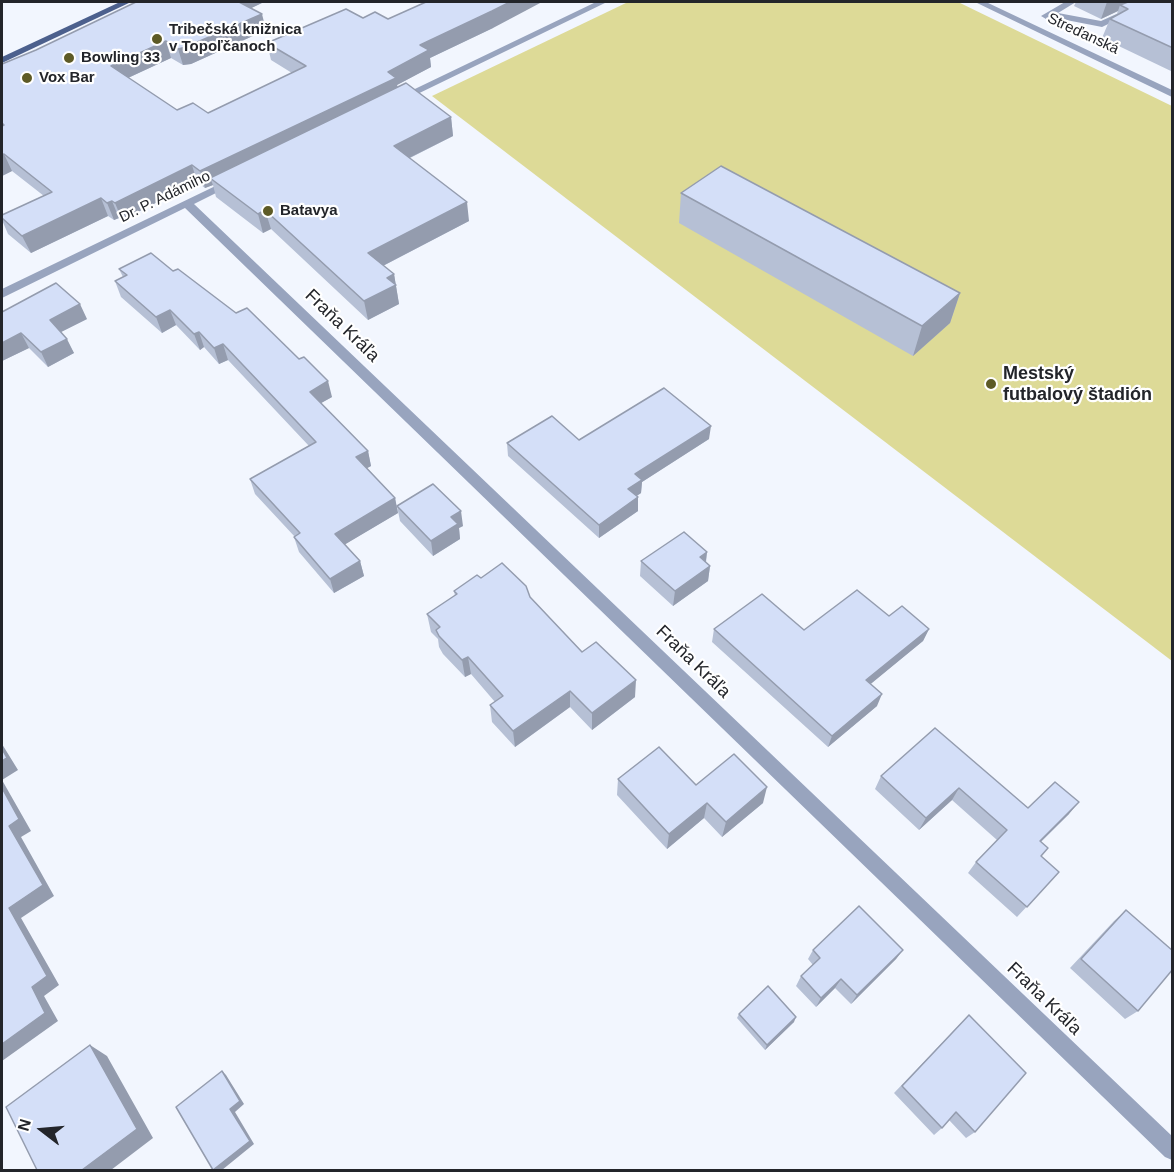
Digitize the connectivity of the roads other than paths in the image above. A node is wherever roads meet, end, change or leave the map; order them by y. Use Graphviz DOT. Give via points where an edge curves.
graph roads {
  1 [pos="126,2"];
  2 [pos="602,2"];
  3 [pos="980,2"];
  4 [pos="1071,2"];
  5 [pos="1149,2"];
  6 [pos="1048,14"];
  7 [pos="1031,26"];
  8 [pos="2,60"];
  9 [pos="1173,94"];
  10 [pos="388,104"];
  11 [pos="239,177"];
  12 [pos="186,203"];
  13 [pos="2,294"];
  14 [pos="1173,1150"];
  1 -- 8 [label="main road"];
  2 -- 10 [label="street"];
  3 -- 7 [label="street, Streďanská"];
  4 -- 6 [label="street"];
  5 -- 6 [label="street" via="1102,24"];
  6 -- 7 [label="street"];
  7 -- 9 [label="street, Streďanská"];
  11 -- 12 [label="street, Dr. P. Adámiho"];
  12 -- 13 [label="street, Dr. P. Adámiho"];
  12 -- 14 [label="street, Fraňa Kráľa"];
}
